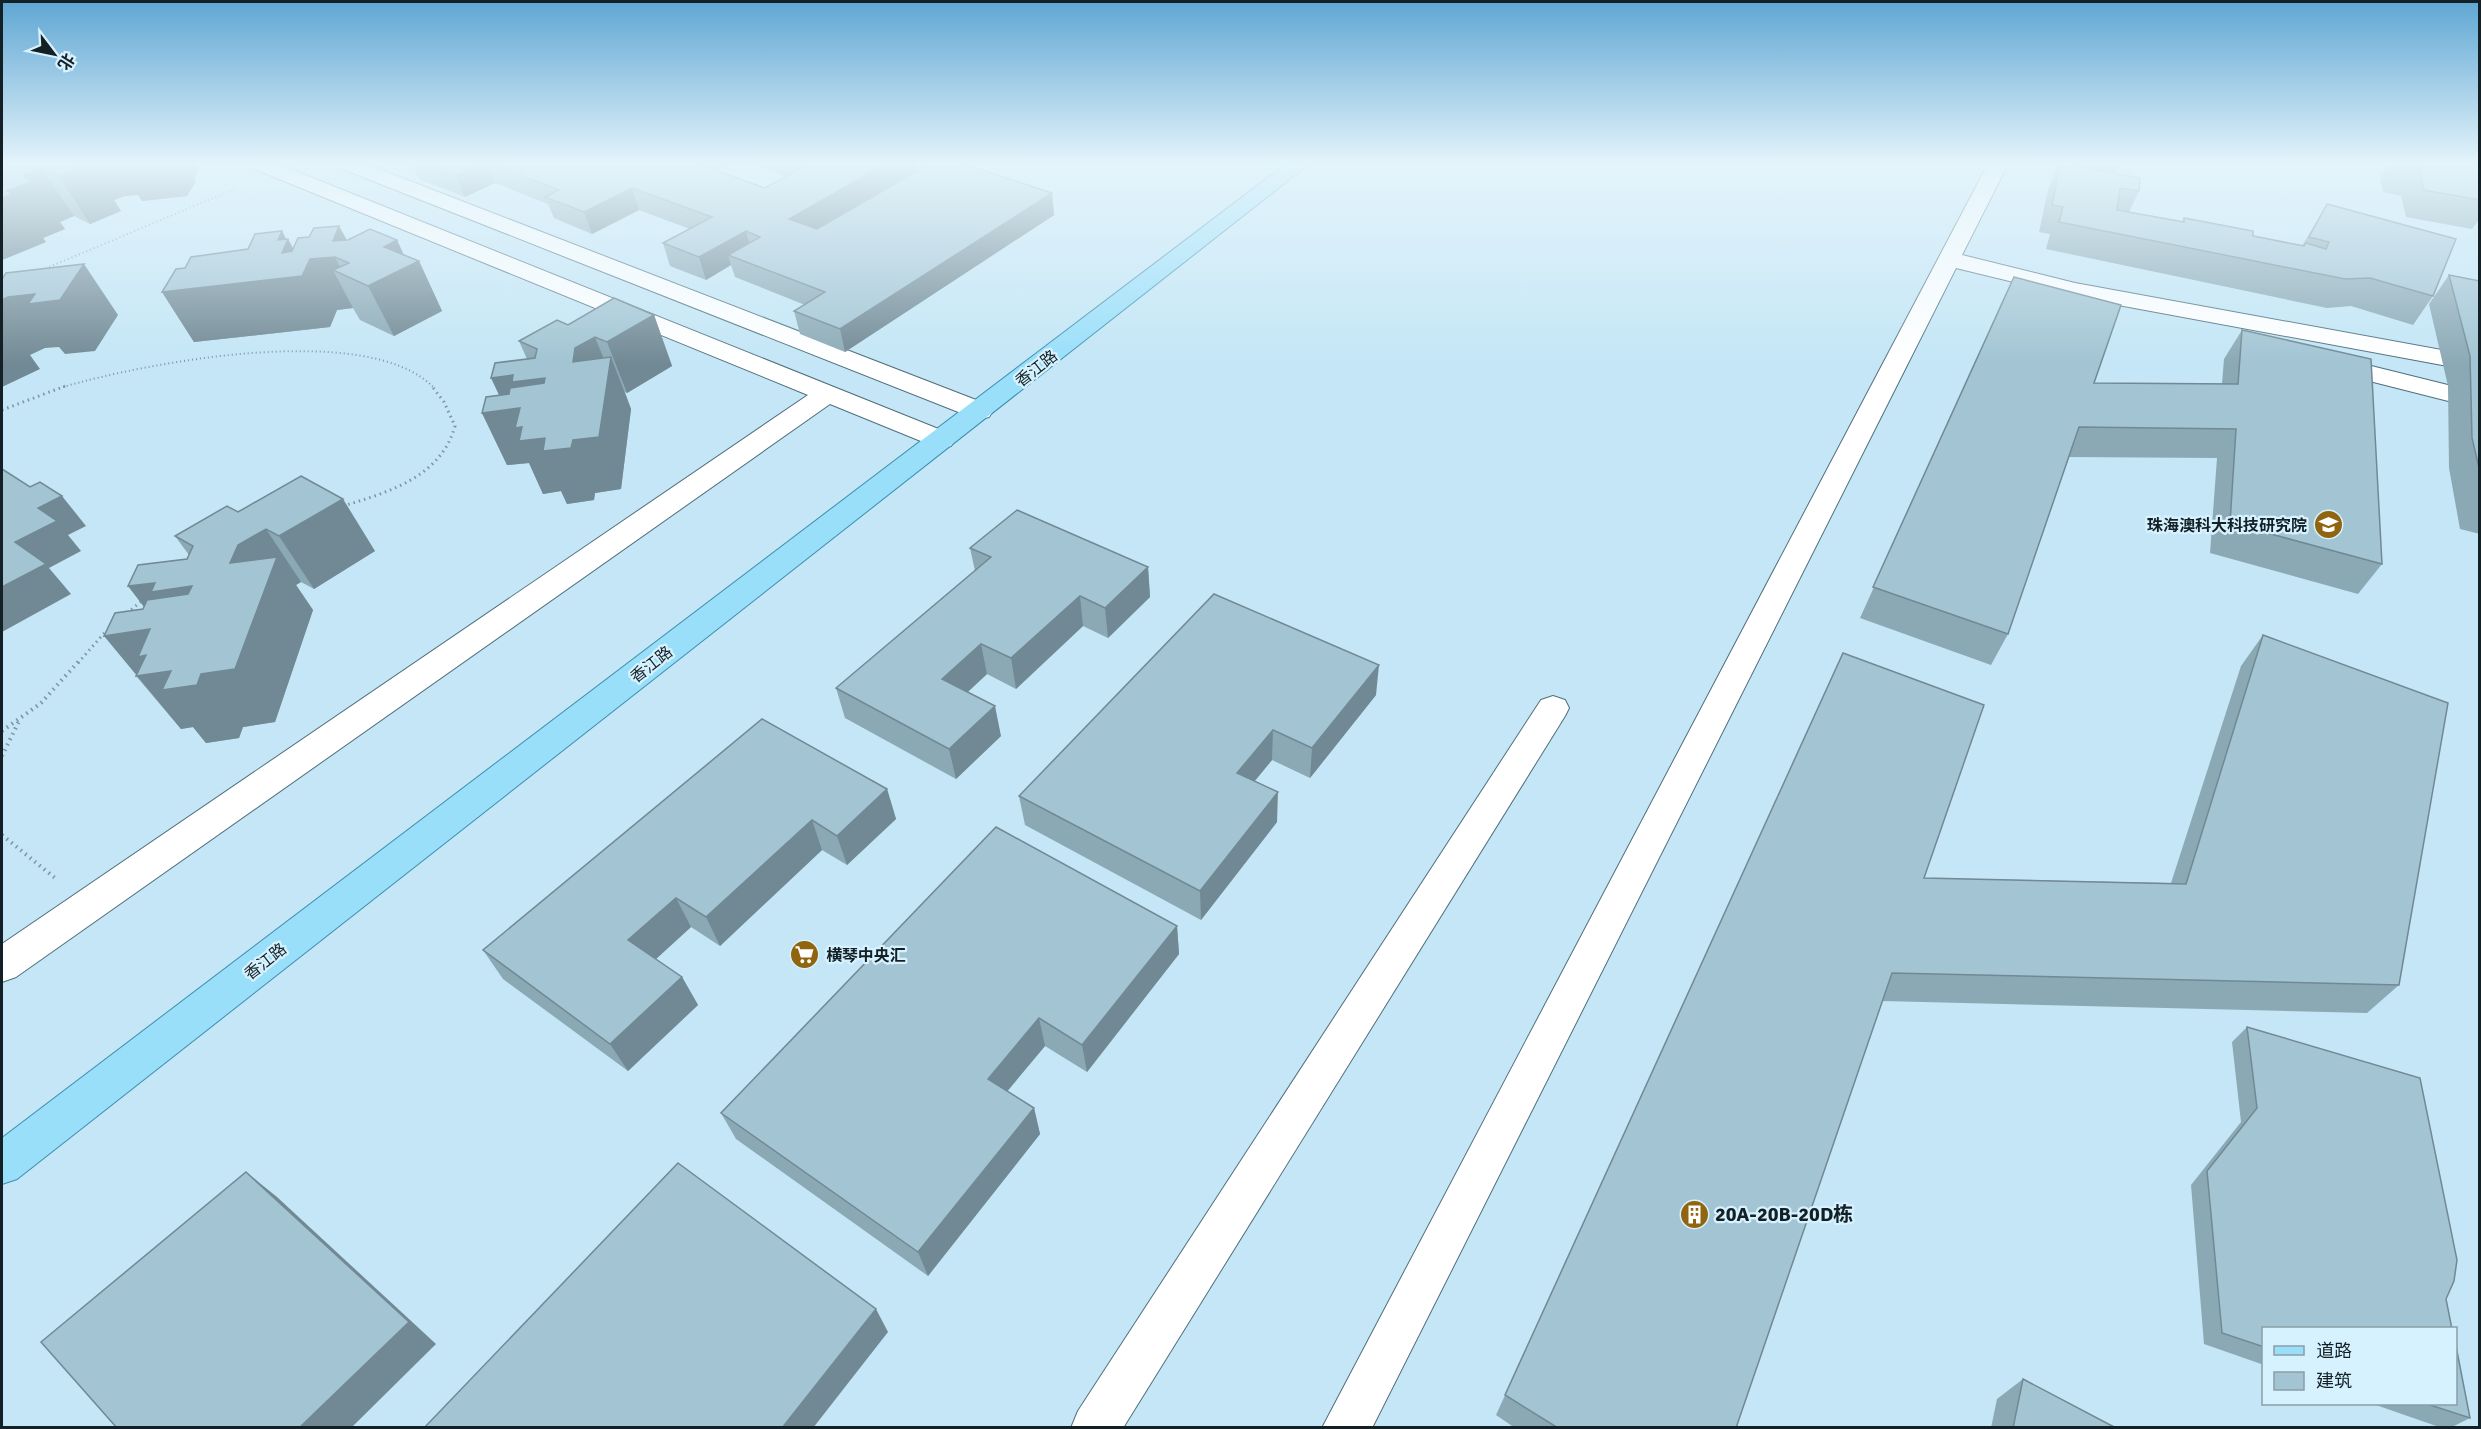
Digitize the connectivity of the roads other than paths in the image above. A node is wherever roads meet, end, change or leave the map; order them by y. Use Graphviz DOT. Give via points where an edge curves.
graph roads {
  1 [pos="423,231"];
  2 [pos="518,231"];
  3 [pos="1213,231"];
  4 [pos="1964,231"];
  5 [pos="1949,259"];
  6 [pos="2075,290"];
  7 [pos="2480,365"];
  8 [pos="827,394"];
  9 [pos="2480,401"];
  10 [pos="980,411"];
  11 [pos="942,440"];
  12 [pos="1553,708"];
  13 [pos="2,965"];
  14 [pos="2,1164"];
  15 [pos="1095,1428"];
  16 [pos="1346,1428"];
  1 -- 8 [label="street"];
  2 -- 10 [label="street"];
  3 -- 10 [label="main road, 香江路"];
  4 -- 5 [label="street"];
  5 -- 6 [label="street"];
  5 -- 16 [label="street"];
  6 -- 7 [label="street"];
  6 -- 9 [label="street" via="2161,323"];
  8 -- 11 [label="street"];
  8 -- 13 [label="street"];
  10 -- 11 [label="main road, 香江路"];
  11 -- 14 [label="main road, 香江路"];
  12 -- 15 [label="street"];
}
